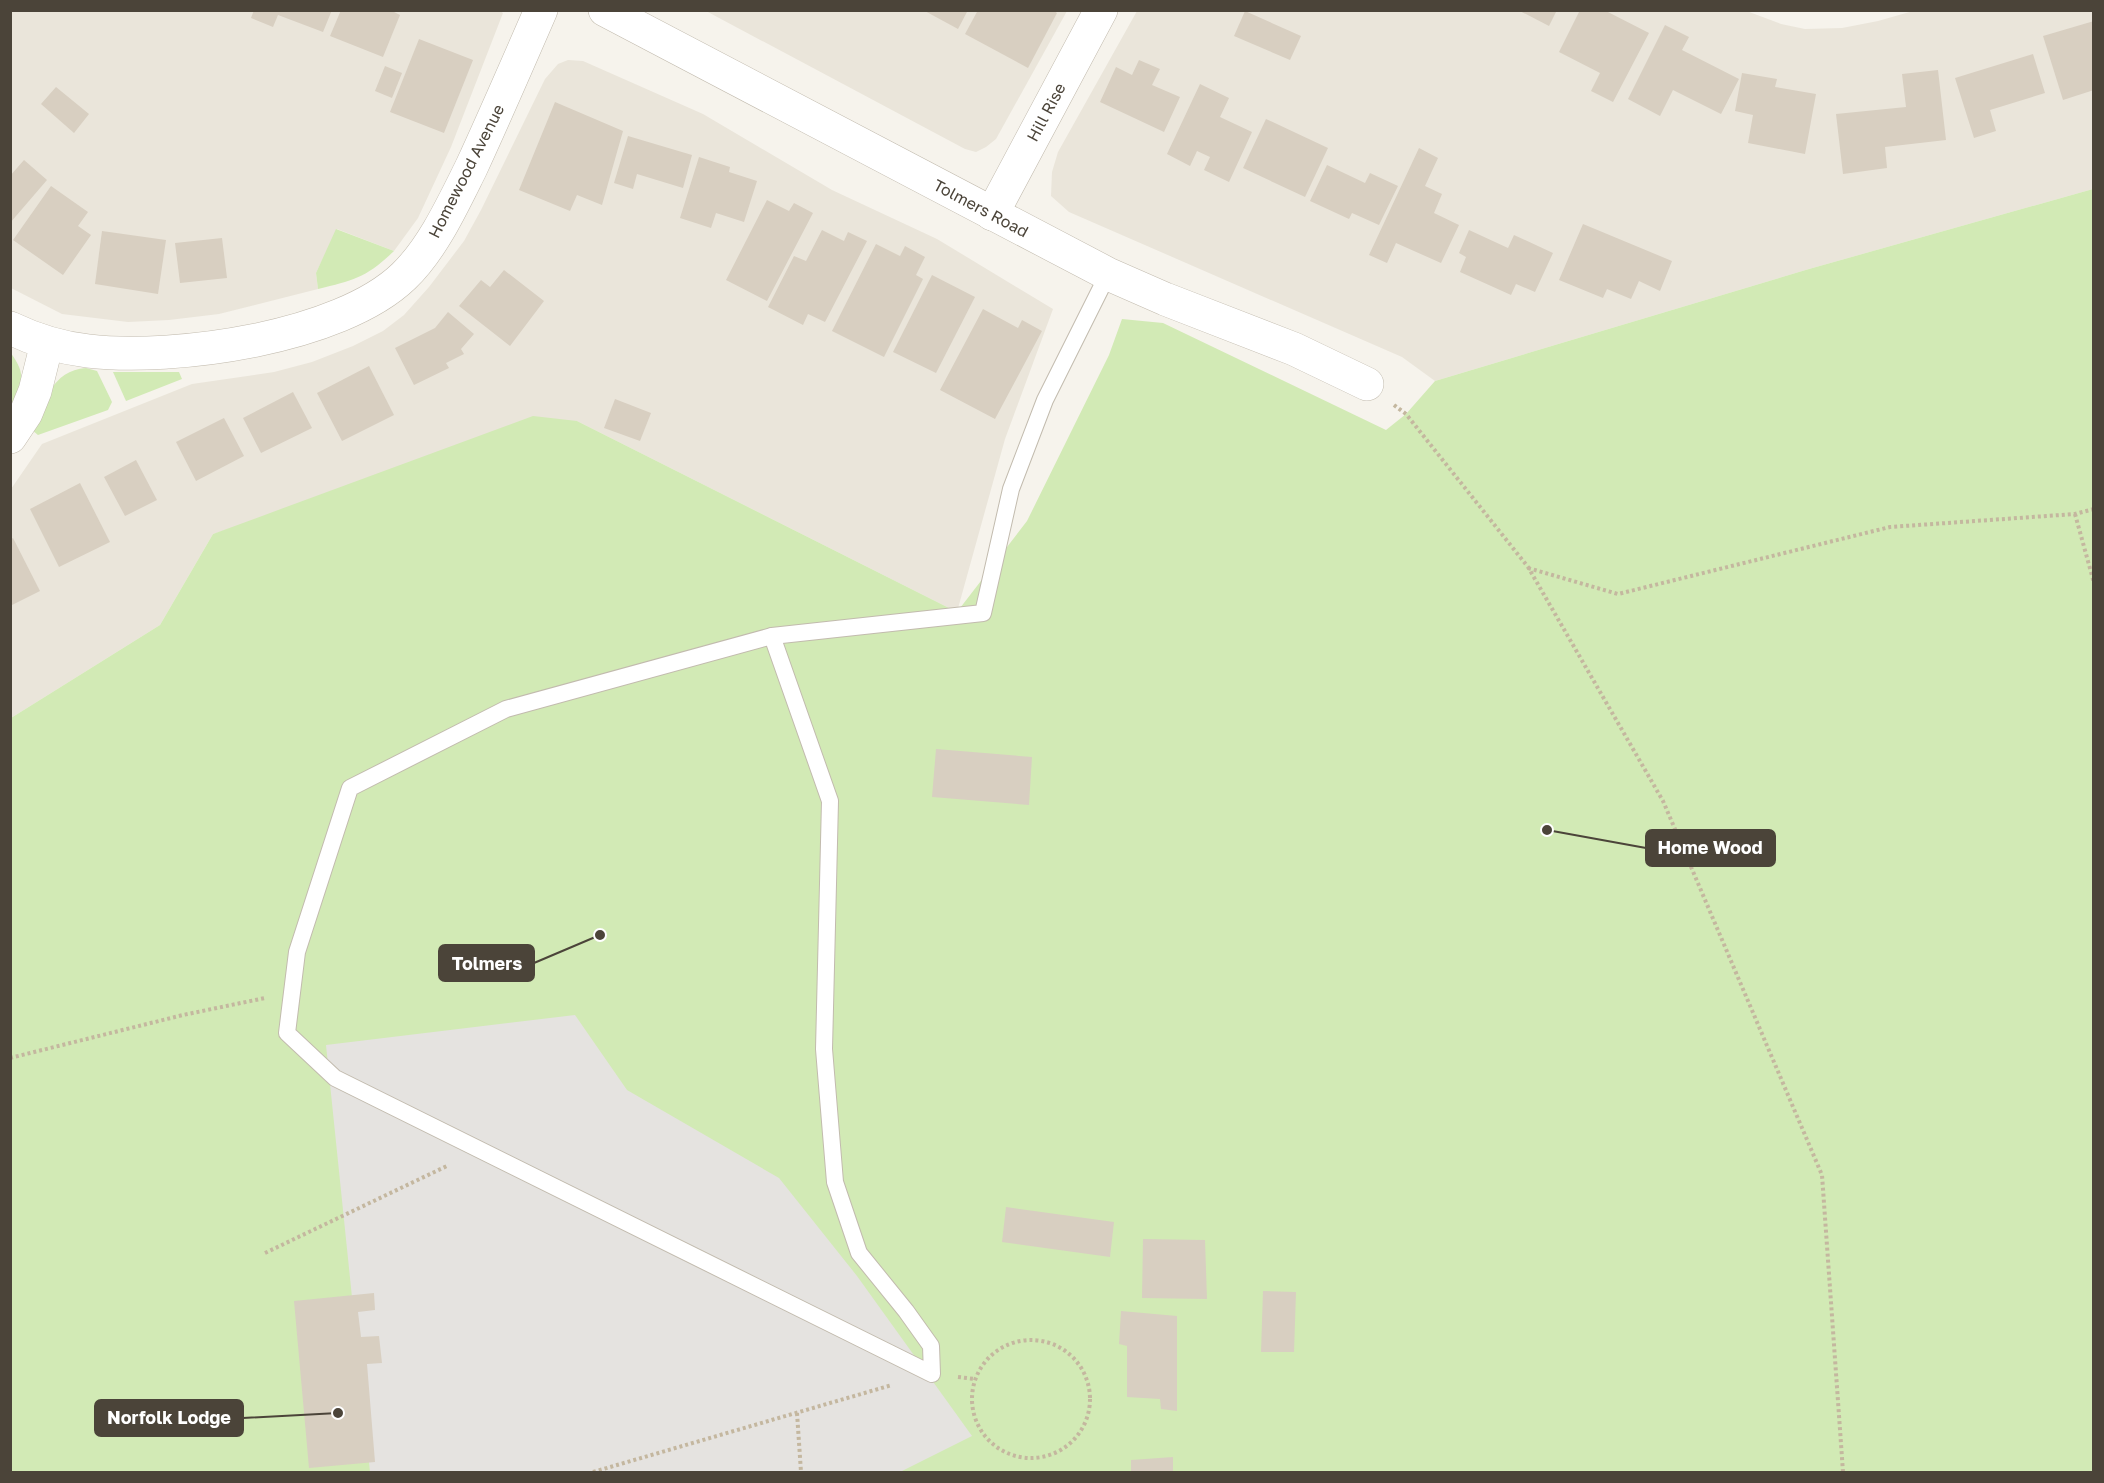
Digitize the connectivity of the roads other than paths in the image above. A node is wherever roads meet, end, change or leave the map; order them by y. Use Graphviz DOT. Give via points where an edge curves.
graph roads {
  1 [pos="541,10"];
  2 [pos="605,10"];
  3 [pos="1101,10"];
  4 [pos="992,214"];
  5 [pos="1108,274"];
  6 [pos="10,328"];
  7 [pos="47,343"];
  8 [pos="1367,384"];
  9 [pos="10,437"];
  10 [pos="772,636"];
  1 -- 7 [label="street, Homewood Avenue" via="491,126 433,240 404,276 365,304 303,329 215,349 129,354"];
  2 -- 4 [label="street, Tolmers Road"];
  3 -- 4 [label="street, Hill Rise"];
  4 -- 5 [label="street, Tolmers Road"];
  5 -- 8 [label="street, Tolmers Road" via="1294,349"];
  5 -- 10 [label="lane" via="1045,400 1011,489 983,613"];
  6 -- 7 [label="street, Homewood Avenue"];
  7 -- 9 [label="street" via="35,391"];
  10 -- 10 [label="lane" via="506,709 350,788 297,952 287,1032 335,1078 932,1374 931,1346 859,1254 836,1182 824,1049 830,801"];
}
